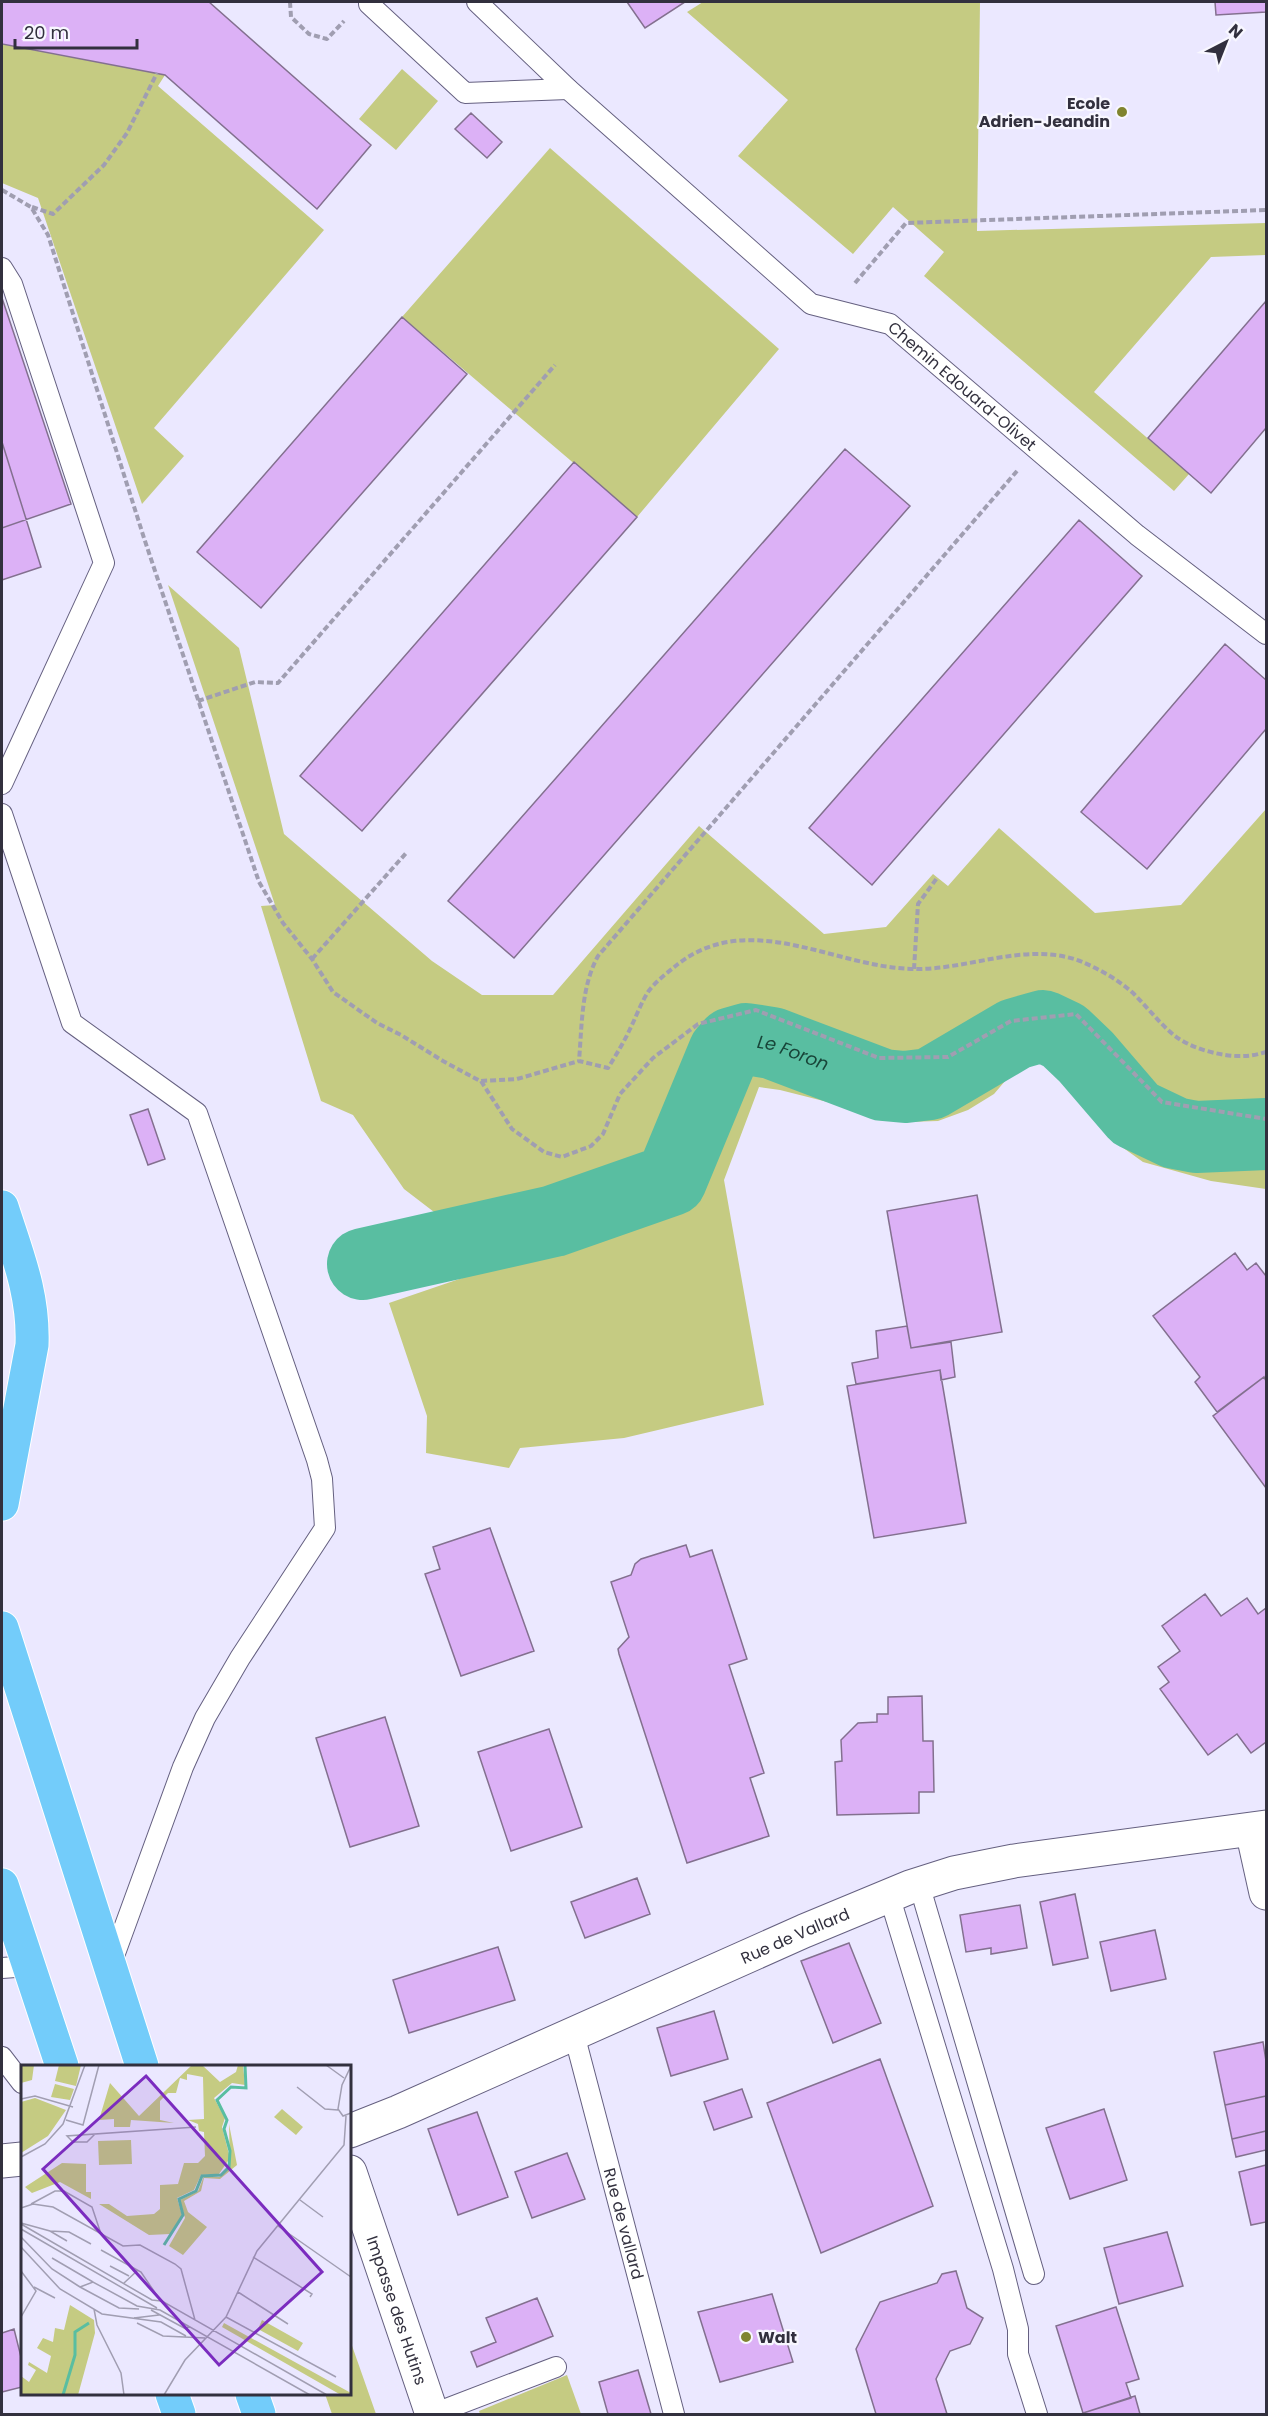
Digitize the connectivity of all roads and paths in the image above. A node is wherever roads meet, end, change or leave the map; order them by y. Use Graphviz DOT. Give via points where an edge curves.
graph roads {
  1 [pos="290,2"];
  2 [pos="369,2"];
  3 [pos="477,2"];
  4 [pos="347,18"];
  5 [pos="157,74"];
  6 [pos="568,89"];
  7 [pos="2,190"];
  8 [pos="31,207"];
  9 [pos="1266,210"];
  10 [pos="2,268"];
  11 [pos="833,309"];
  12 [pos="555,365"];
  13 [pos="1015,473"];
  14 [pos="1266,634"];
  15 [pos="198,701"];
  16 [pos="2,784"];
  17 [pos="2,814"];
  18 [pos="407,852"];
  19 [pos="937,878"];
  20 [pos="312,959"];
  21 [pos="914,969"];
  22 [pos="1266,1052"];
  23 [pos="579,1061"];
  24 [pos="480,1081"];
  25 [pos="1266,1119"];
  26 [pos="2,1207"];
  27 [pos="13,1269"];
  28 [pos="2,1504"];
  29 [pos="2,1631"];
  30 [pos="1259,1828"];
  31 [pos="2,1885"];
  32 [pos="904,1889"];
  33 [pos="1266,1893"];
  34 [pos="15,1967"];
  35 [pos="109,1969"];
  36 [pos="574,2034"];
  37 [pos="2,2057"];
  38 [pos="61,2065"];
  39 [pos="141,2065"];
  40 [pos="21,2082"];
  41 [pos="351,2131"];
  42 [pos="21,2159"];
  43 [pos="2,2161"];
  44 [pos="351,2175"];
  45 [pos="1034,2274"];
  46 [pos="556,2367"];
  47 [pos="171,2395"];
  48 [pos="252,2395"];
  49 [pos="178,2415"];
  50 [pos="259,2415"];
  51 [pos="433,2415"];
  52 [pos="674,2415"];
  53 [pos="1037,2415"];
  1 -- 4 [label="path" via="291,17 309,34 327,39"];
  2 -- 6 [label="lane" via="465,93"];
  3 -- 6 [label="lane, Chemin Edouard-Olivet"];
  5 -- 8 [label="path" via="127,133 104,165 53,214"];
  6 -- 11 [label="lane, Chemin Edouard-Olivet" via="812,304"];
  7 -- 8 [label="path"];
  8 -- 15 [label="path" via="48,235"];
  9 -- 11 [label="path" via="906,223"];
  10 -- 16 [label="lane" via="12,284 104,563"];
  11 -- 14 [label="lane, Chemin Edouard-Olivet" via="890,324 1137,535"];
  12 -- 15 [label="path" via="278,683 255,682"];
  13 -- 23 [label="path" via="598,956 590,971 583,1008"];
  15 -- 20 [label="path" via="259,882 283,923"];
  17 -- 35 [label="lane" via="72,1023 197,1113 317,1460 324,1501 325,1528 240,1658 194,1742"];
  18 -- 20 [label="path"];
  19 -- 21 [label="path" via="918,904"];
  20 -- 24 [label="path" via="333,992 377,1023"];
  21 -- 22 [label="path" via="1041,954 1079,961 1119,982 1164,1026 1189,1044 1244,1056"];
  21 -- 23 [label="path" via="882,966 781,942 742,940 714,944 692,954 649,991 608,1068"];
  23 -- 24 [label="path" via="517,1079"];
  24 -- 25 [label="path" via="512,1129 544,1152 562,1156 591,1146 603,1134 620,1094 653,1058 698,1024 756,1010 879,1058 948,1057 1011,1021 1076,1014 1162,1102"];
  26 -- 27 [label="highway"];
  27 -- 28 [label="highway" via="31,1306 32,1345"];
  29 -- 35 [label="highway"];
  30 -- 32 [label="street, Rue de Vallard" via="1014,1861 954,1873"];
  30 -- 33 [label="street"];
  31 -- 34 [label="highway"];
  32 -- 36 [label="street, Rue de Vallard"];
  32 -- 45 [label="lane"];
  32 -- 53 [label="lane" via="1018,2329 1018,2354"];
  34 -- 38 [label="highway"];
  35 -- 39 [label="highway"];
  36 -- 41 [label="street, Rue de Vallard"];
  36 -- 52 [label="lane, Rue de vallard"];
  37 -- 40 [label="lane"];
  42 -- 43 [label="street"];
  44 -- 51 [label="street, Impasse des Hutins"];
  46 -- 51 [label="lane"];
  47 -- 49 [label="highway"];
  48 -- 50 [label="highway"];
}
